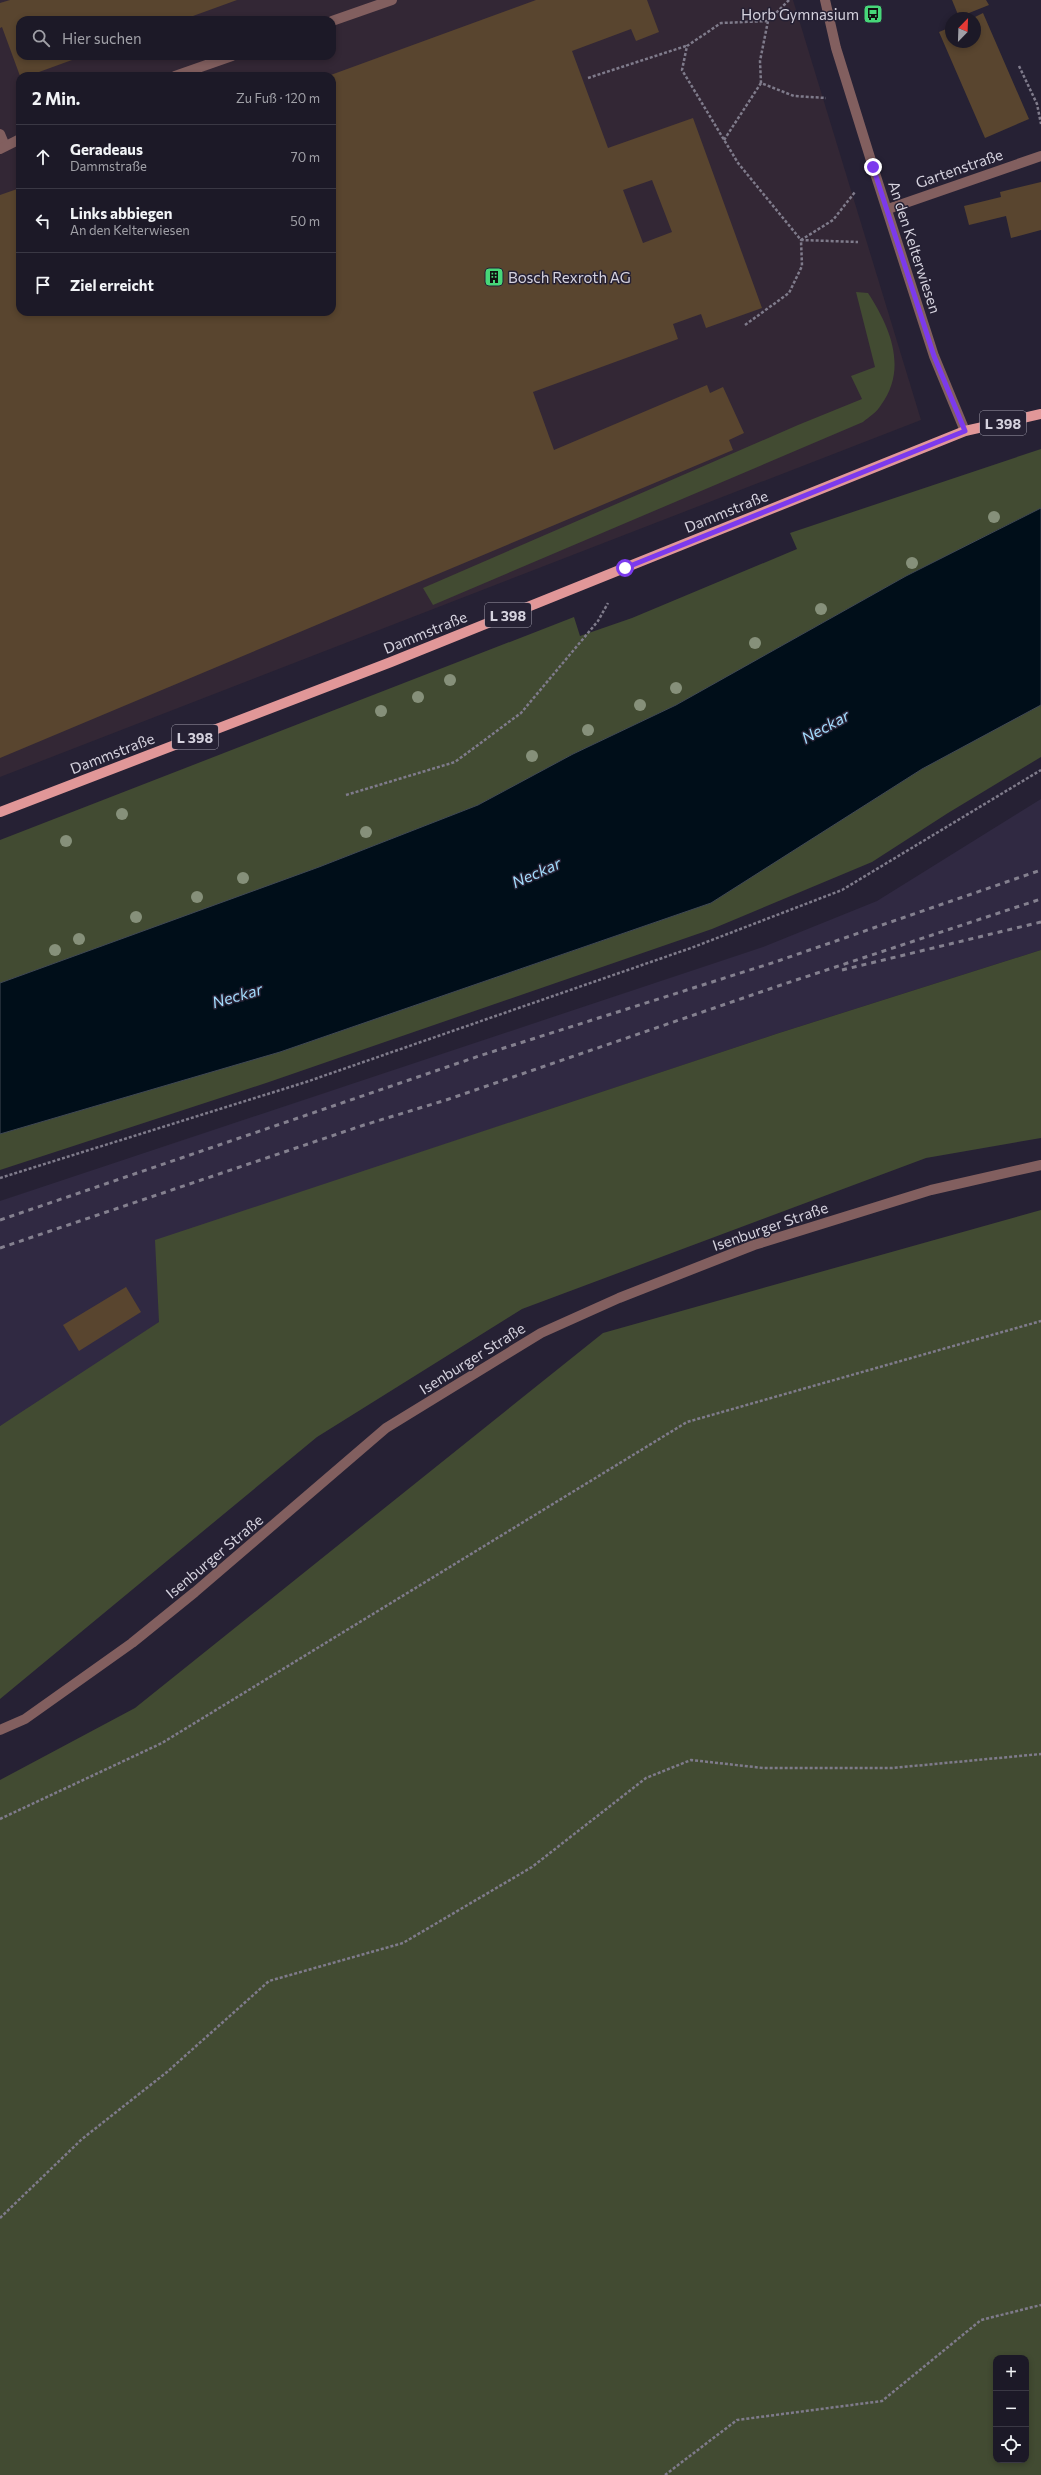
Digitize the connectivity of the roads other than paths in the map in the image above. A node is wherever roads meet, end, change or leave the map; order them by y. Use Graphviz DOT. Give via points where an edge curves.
graph roads {
  1 [pos="392,0"];
  2 [pos="825,0"];
  3 [pos="336,20"];
  4 [pos="221,60"];
  5 [pos="186,72"];
  6 [pos="0,134"];
  7 [pos="16,141"];
  8 [pos="2,147"];
  9 [pos="1041,156"];
  10 [pos="888,209"];
  11 [pos="1041,414"];
  12 [pos="965,431"];
  13 [pos="0,812"];
  14 [pos="1041,1165"];
  15 [pos="0,1730"];
  1 -- 3 [label="street"];
  2 -- 10 [label="street, An den Kelterwiesen" via="851,99"];
  4 -- 5 [label="street"];
  6 -- 8 [label="street"];
  7 -- 8 [label="street"];
  9 -- 10 [label="street, Gartenstraße"];
  10 -- 12 [label="street, An den Kelterwiesen" via="934,356"];
  11 -- 12 [label="main road, Dammstraße / L 398"];
  12 -- 13 [label="main road, Dammstraße / L 398" via="391,662"];
  14 -- 15 [label="street, Isenburger Straße" via="931,1190 754,1245 619,1298 541,1333 386,1428 132,1644 25,1718"];
}
